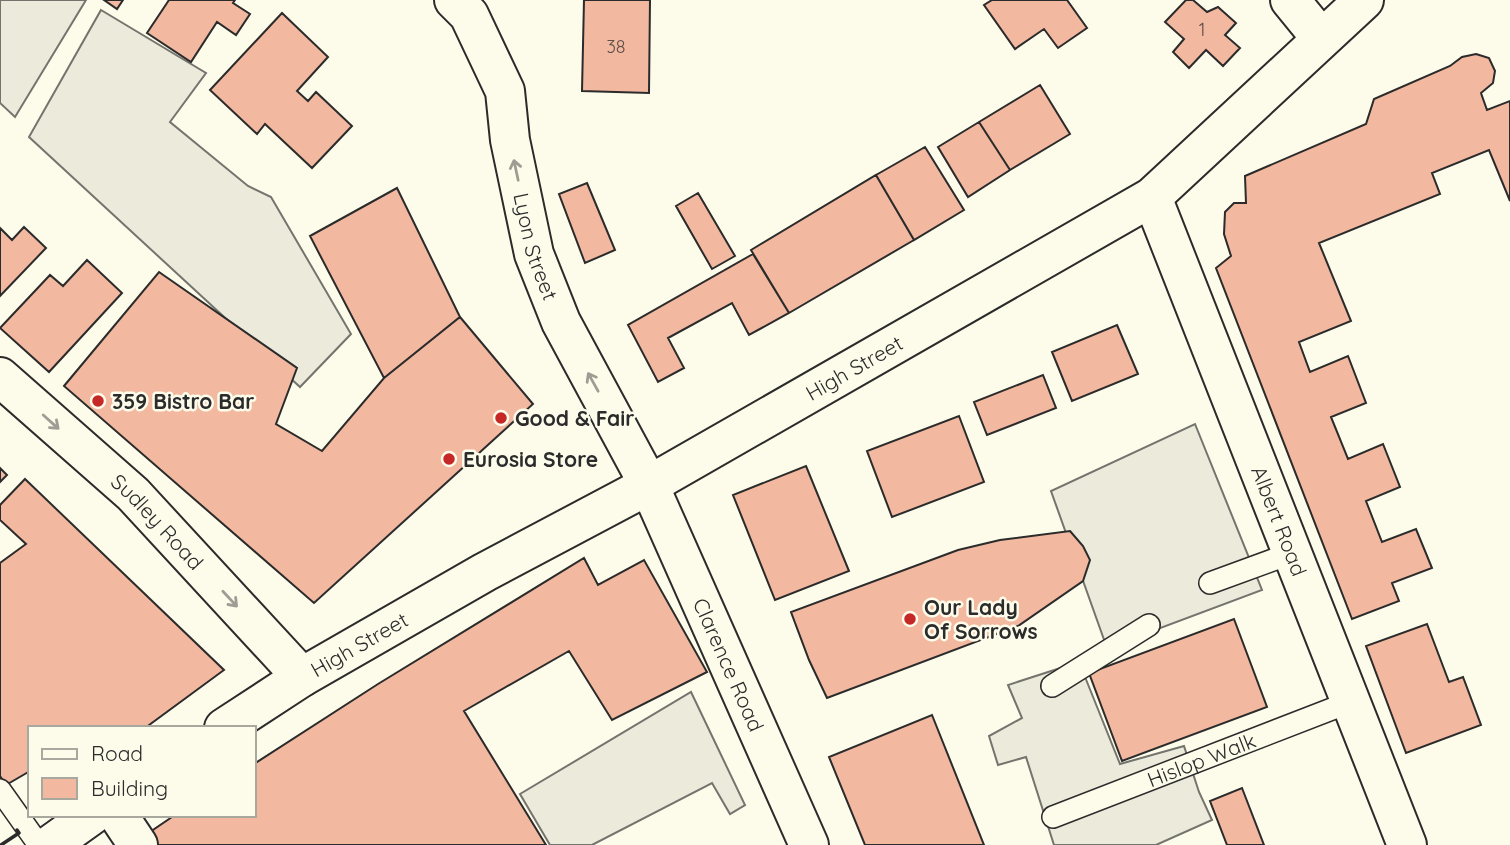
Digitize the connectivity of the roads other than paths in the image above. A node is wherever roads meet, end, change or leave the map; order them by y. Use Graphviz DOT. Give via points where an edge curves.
graph roads {
  1 [pos="454,0"];
  2 [pos="1290,0"];
  3 [pos="1364,0"];
  4 [pos="1321,38"];
  5 [pos="1152,197"];
  6 [pos="0,377"];
  7 [pos="649,485"];
  8 [pos="1292,553"];
  9 [pos="1210,583"];
  10 [pos="1149,625"];
  11 [pos="302,677"];
  12 [pos="1052,686"];
  13 [pos="1350,702"];
  14 [pos="227,726"];
  15 [pos="0,790"];
  16 [pos="89,817"];
  17 [pos="119,817"];
  18 [pos="1053,817"];
  19 [pos="39,845"];
  20 [pos="50,845"];
  21 [pos="138,845"];
  22 [pos="809,845"];
  23 [pos="1407,845"];
  7 -- 1 [label="street, Lyon Street, one-way" via="561,322 534,254 510,140 505,91 469,15"];
  2 -- 4 [label="street"];
  3 -- 4 [label="street, High Street"];
  4 -- 5 [label="street, High Street"];
  5 -- 7 [label="street, High Street"];
  5 -- 8 [label="street, Albert Road"];
  6 -- 11 [label="street, Sudley Road, one-way" via="133,494"];
  7 -- 11 [label="street, High Street"];
  7 -- 22 [label="street, Clarence Road"];
  8 -- 9 [label="lane"];
  8 -- 13 [label="street, Albert Road"];
  10 -- 12 [label="lane"];
  11 -- 14 [label="street, High Street"];
  13 -- 18 [label="lane, Hislop Walk"];
  13 -- 23 [label="street, Albert Road"];
  15 -- 19 [label="lane"];
  16 -- 20 [label="street"];
  17 -- 21 [label="street"];
}
